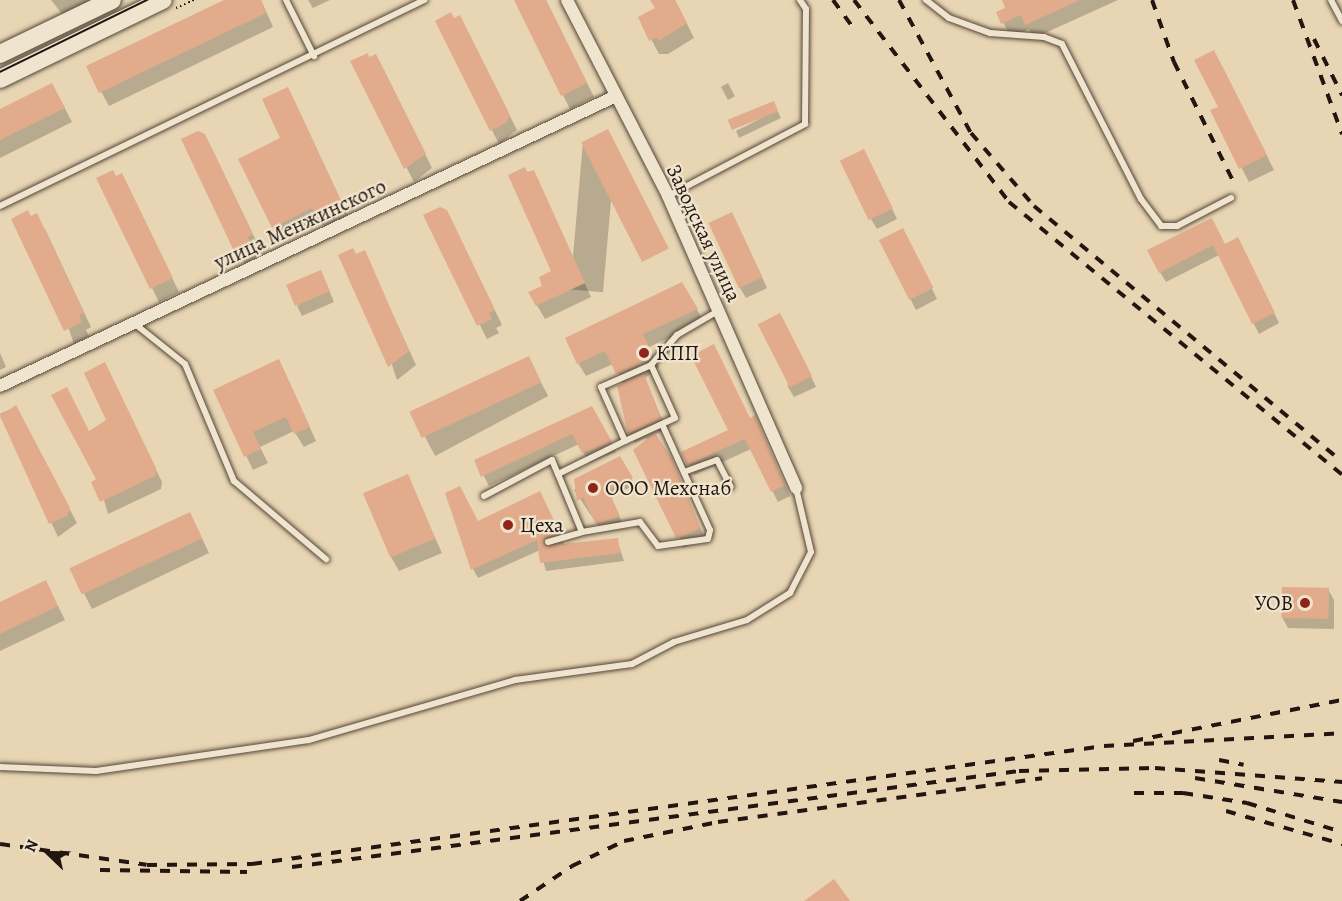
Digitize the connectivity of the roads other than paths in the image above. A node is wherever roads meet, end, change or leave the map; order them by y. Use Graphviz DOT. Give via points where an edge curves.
graph roads {
  1 [pos="112,0"];
  2 [pos="163,0"];
  3 [pos="286,0"];
  4 [pos="425,0"];
  5 [pos="567,0"];
  6 [pos="800,0"];
  7 [pos="927,0"];
  8 [pos="1331,0"];
  9 [pos="1342,21"];
  10 [pos="0,54"];
  11 [pos="314,56"];
  12 [pos="0,79"];
  13 [pos="616,96"];
  14 [pos="668,196"];
  15 [pos="1231,198"];
  16 [pos="0,206"];
  17 [pos="718,310"];
  18 [pos="135,324"];
  19 [pos="651,365"];
  20 [pos="0,386"];
  21 [pos="662,424"];
  22 [pos="625,441"];
  23 [pos="684,472"];
  24 [pos="558,474"];
  25 [pos="730,487"];
  26 [pos="796,488"];
  27 [pos="484,496"];
  28 [pos="582,532"];
  29 [pos="548,542"];
  30 [pos="326,559"];
  31 [pos="0,767"];
  1 -- 10 [label="main road"];
  2 -- 12 [label="main road"];
  3 -- 11 [label="lane"];
  4 -- 11 [label="lane"];
  5 -- 13 [label="street, Заводская улица"];
  6 -- 14 [label="lane" via="807,9 804,124"];
  7 -- 15 [label="lane" via="949,18 990,33 1044,36 1062,44 1141,199 1161,226 1177,226"];
  8 -- 9 [label="lane"];
  11 -- 16 [label="lane"];
  13 -- 14 [label="street, Заводская улица"];
  13 -- 18 [label="street, улица Менжинского"];
  14 -- 17 [label="street, Заводская улица"];
  17 -- 19 [label="lane" via="677,335"];
  17 -- 26 [label="street, Заводская улица"];
  18 -- 20 [label="street, улица Менжинского"];
  18 -- 30 [label="lane" via="185,364 234,481"];
  19 -- 21 [label="lane" via="675,418"];
  19 -- 22 [label="lane" via="601,387"];
  21 -- 22 [label="lane"];
  21 -- 23 [label="lane"];
  22 -- 24 [label="lane"];
  23 -- 25 [label="lane" via="717,460"];
  23 -- 28 [label="lane" via="710,530 708,539 658,546 640,522"];
  24 -- 27 [label="lane" via="552,460"];
  24 -- 28 [label="lane"];
  26 -- 31 [label="lane" via="811,552 790,593 747,620 674,642 632,664 515,680 309,740 96,771"];
  28 -- 29 [label="lane"];
}
